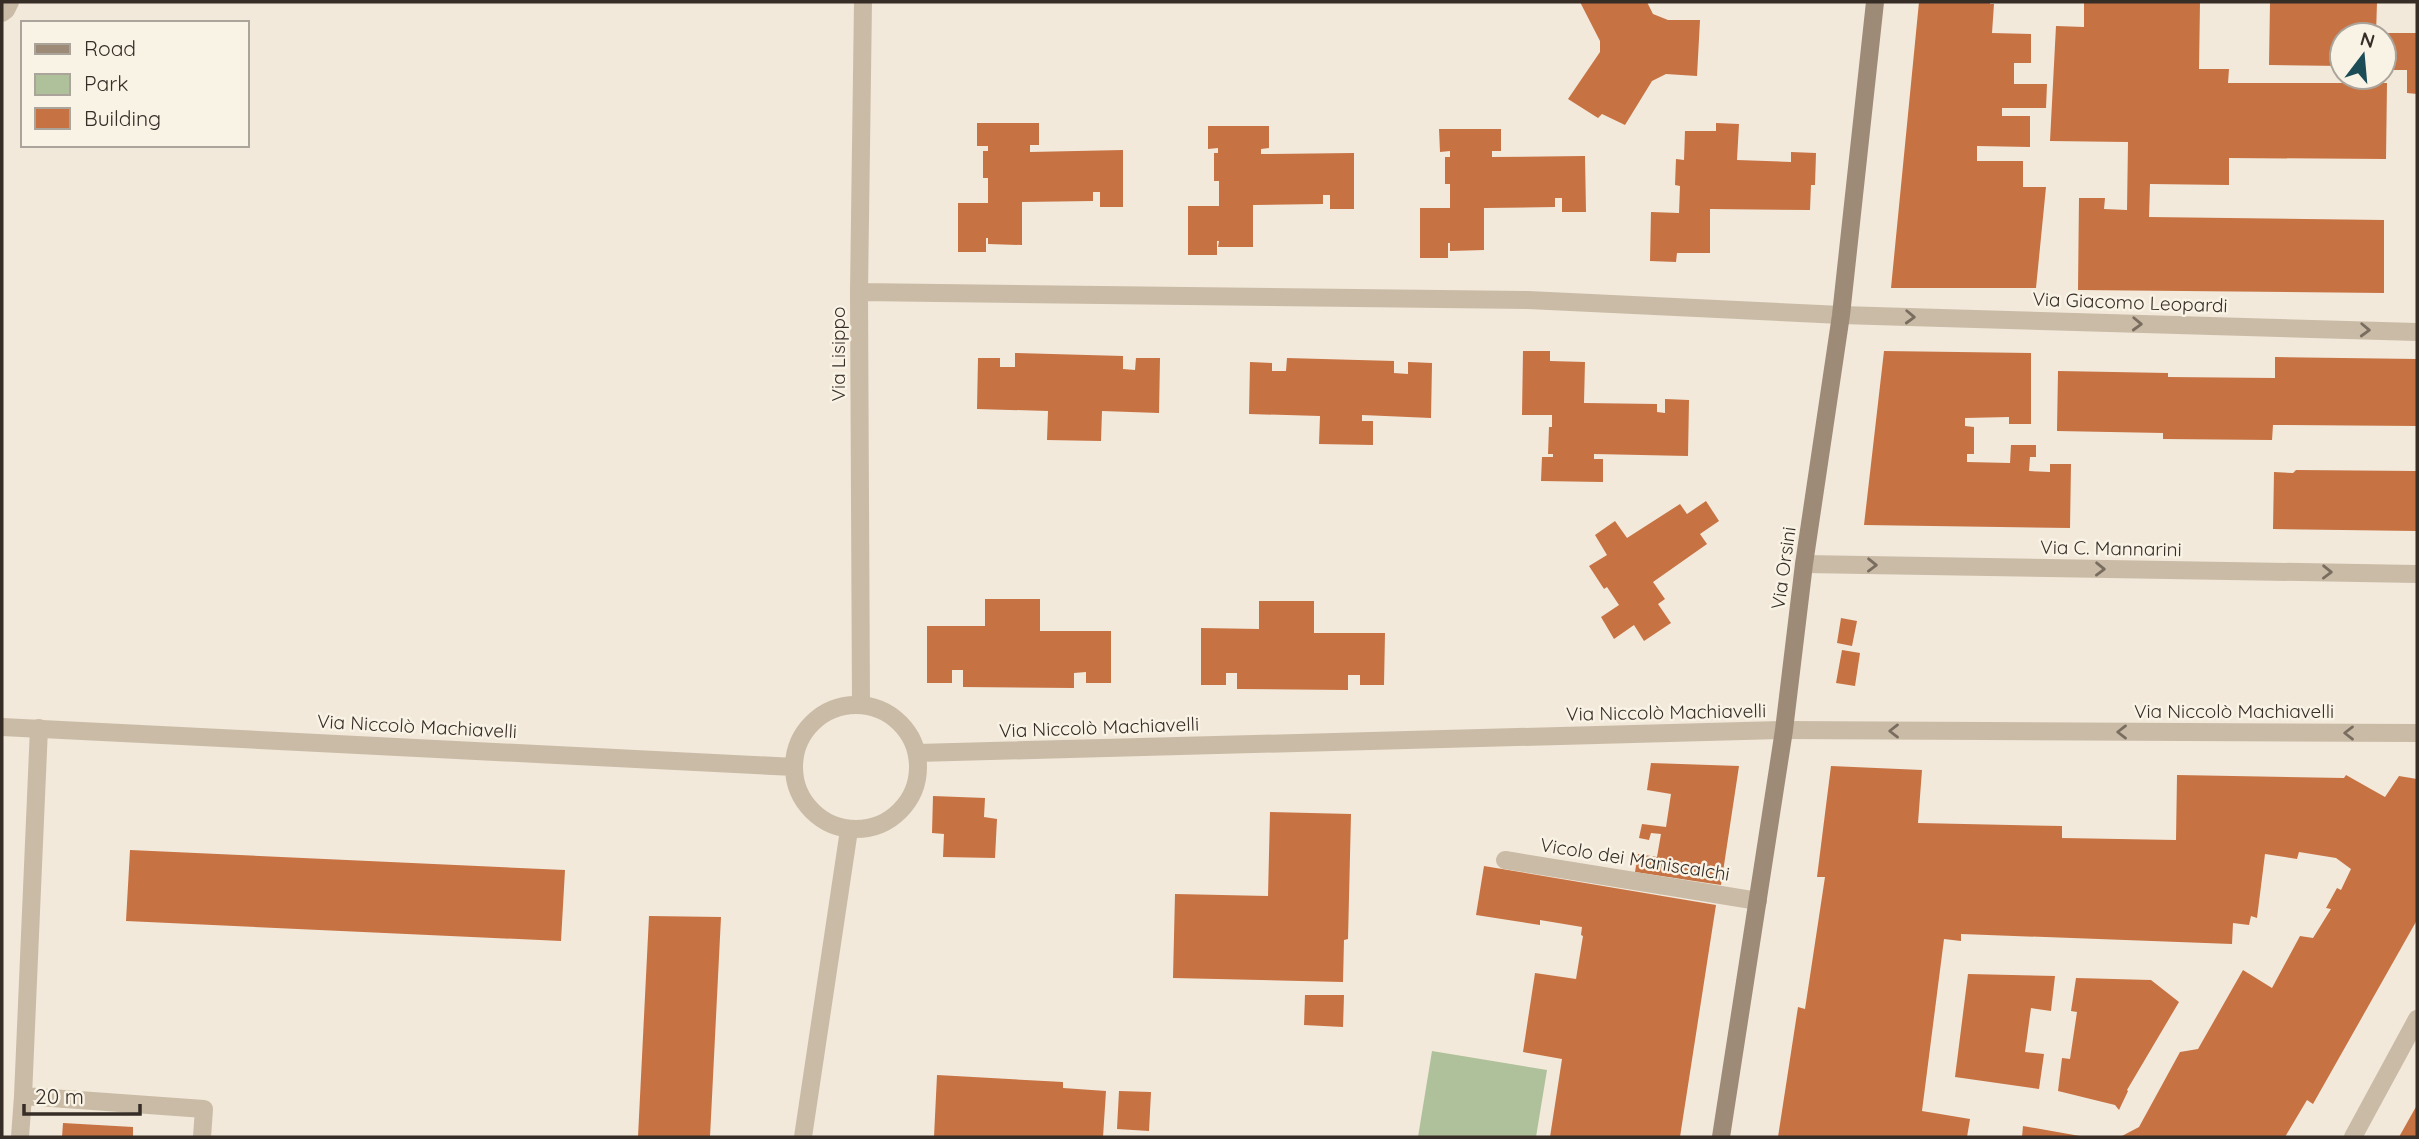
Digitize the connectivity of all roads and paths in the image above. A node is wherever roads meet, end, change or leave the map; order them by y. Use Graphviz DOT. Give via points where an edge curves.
graph roads {
  1 [pos="10,2"];
  2 [pos="863,2"];
  3 [pos="1875,2"];
  4 [pos="2,13"];
  5 [pos="859,292"];
  6 [pos="1842,315"];
  7 [pos="2417,332"];
  8 [pos="1804,564"];
  9 [pos="2417,574"];
  10 [pos="861,705"];
  11 [pos="2,727"];
  12 [pos="39,728"];
  13 [pos="1784,730"];
  14 [pos="2417,733"];
  15 [pos="917,753"];
  16 [pos="794,767"];
  17 [pos="849,830"];
  18 [pos="1505,860"];
  19 [pos="1758,901"];
  20 [pos="2417,1019"];
  21 [pos="23,1096"];
  22 [pos="20,1137"];
  23 [pos="202,1137"];
  24 [pos="803,1137"];
  25 [pos="1721,1137"];
  26 [pos="2353,1137"];
  1 -- 4 [label="street"];
  2 -- 5 [label="street, Via Lisippo"];
  3 -- 6 [label="main road, Via Orsini"];
  5 -- 6 [label="street, Via Giacomo Leopardi" via="1528,300"];
  5 -- 10 [label="street, Via Lisippo"];
  6 -- 7 [label="street, Via Giacomo Leopardi, one-way"];
  6 -- 8 [label="main road, Via Orsini"];
  8 -- 9 [label="street, Via C. Mannarini, one-way"];
  8 -- 13 [label="main road, Via Orsini"];
  10 -- 15 [label="street" via="896,719"];
  10 -- 16 [label="street" via="838,708 811,724 801,737"];
  11 -- 12 [label="street, Via Niccolò Machiavelli"];
  12 -- 16 [label="street, Via Niccolò Machiavelli"];
  12 -- 21 [label="street"];
  14 -- 13 [label="street, Via Niccolò Machiavelli, one-way"];
  13 -- 15 [label="street, Via Niccolò Machiavelli"];
  13 -- 19 [label="main road, Via Orsini"];
  15 -- 17 [label="street" via="919,773 903,808 869,829"];
  16 -- 17 [label="street" via="801,796 813,813"];
  17 -- 24 [label="street"];
  18 -- 19 [label="street, Vicolo dei Maniscalchi"];
  19 -- 25 [label="main road, Via Orsini"];
  20 -- 26 [label="street"];
  21 -- 22 [label="street"];
  21 -- 23 [label="street" via="204,1109"];
}
